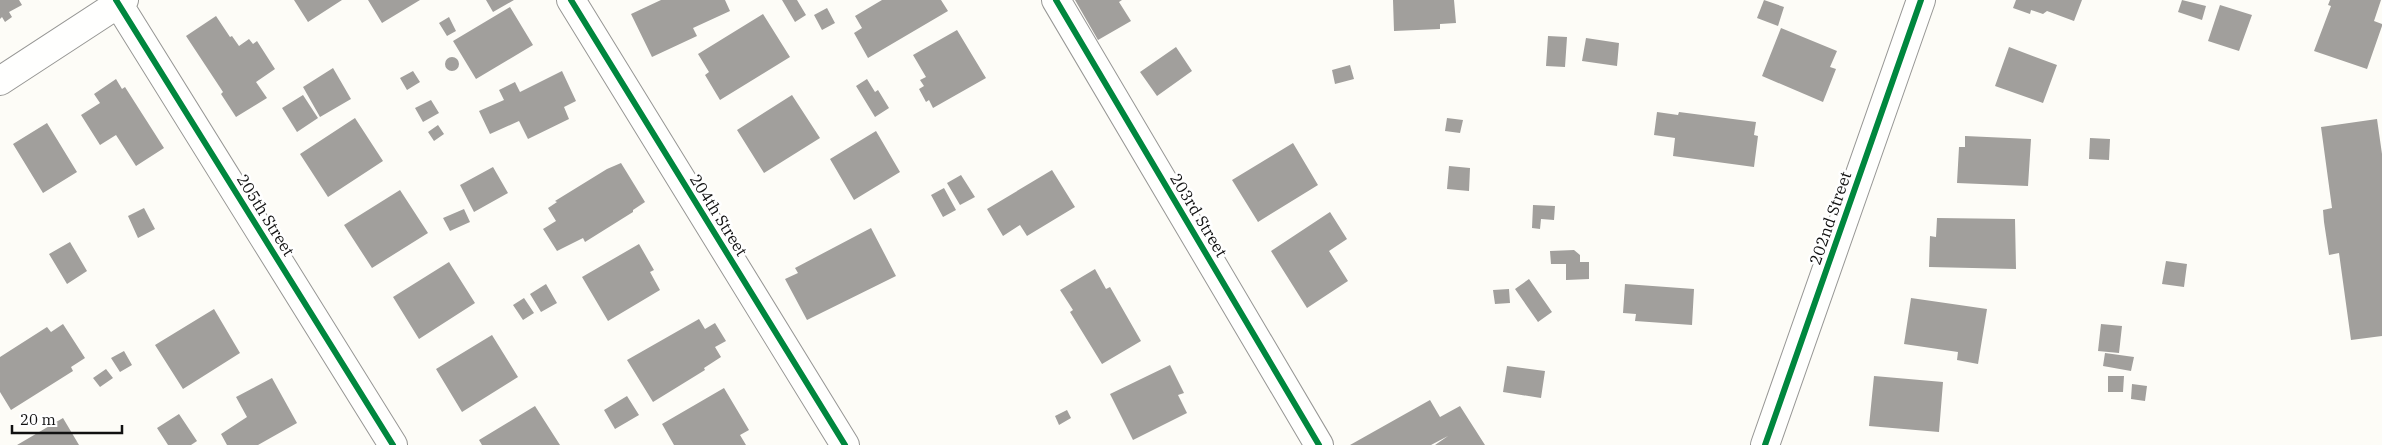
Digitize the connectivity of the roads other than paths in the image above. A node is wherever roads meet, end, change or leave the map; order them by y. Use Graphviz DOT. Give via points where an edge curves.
graph roads {
  1 [pos="571,0"];
  2 [pos="1056,0"];
  3 [pos="1920,0"];
  4 [pos="119,1"];
  5 [pos="0,81"];
  6 [pos="393,445"];
  7 [pos="845,445"];
  8 [pos="1319,445"];
  9 [pos="1765,445"];
  1 -- 7 [label="street, 204th Street"];
  2 -- 8 [label="street, 203rd Street"];
  3 -- 9 [label="street, 202nd Street"];
  4 -- 5 [label="street"];
  4 -- 6 [label="street, 205th Street"];
}
